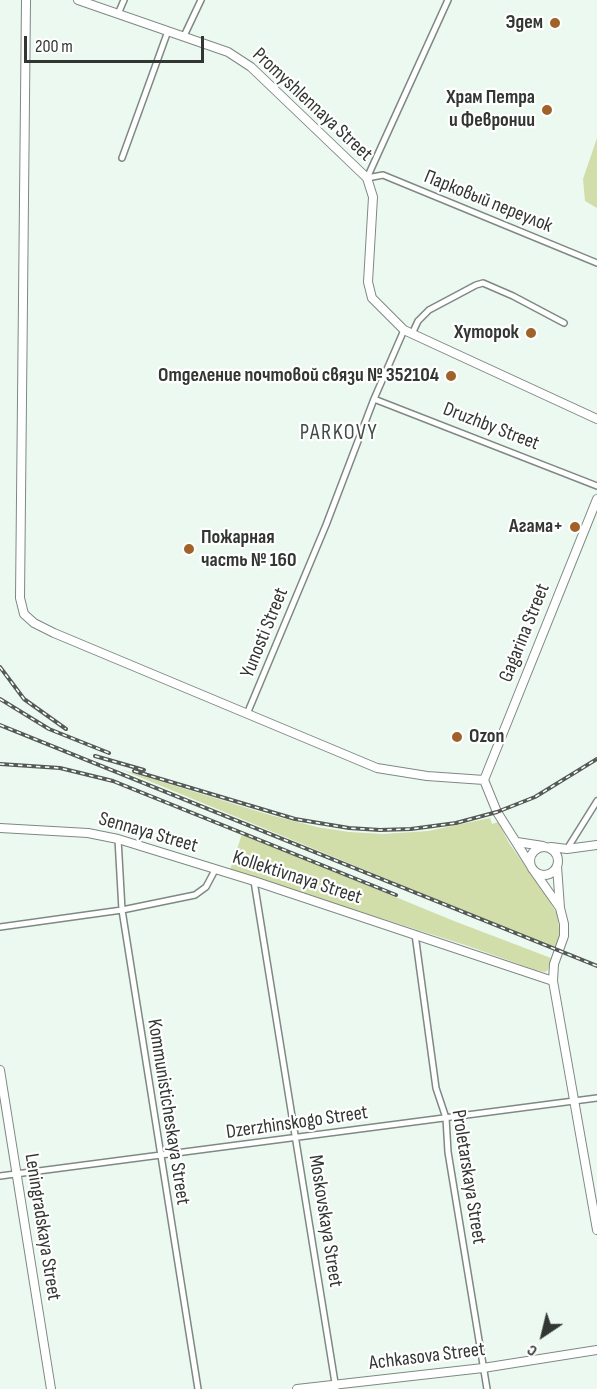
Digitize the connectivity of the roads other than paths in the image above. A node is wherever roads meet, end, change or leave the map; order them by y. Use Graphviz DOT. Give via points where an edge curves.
graph roads {
  1 [pos="27,0"];
  2 [pos="78,0"];
  3 [pos="124,0"];
  4 [pos="201,0"];
  5 [pos="448,0"];
  6 [pos="118,14"];
  7 [pos="168,31"];
  8 [pos="184,36"];
  9 [pos="122,158"];
  10 [pos="367,178"];
  11 [pos="597,263"];
  12 [pos="564,323"];
  13 [pos="408,332"];
  14 [pos="374,399"];
  15 [pos="597,419"];
  16 [pos="597,486"];
  17 [pos="597,499"];
  18 [pos="248,714"];
  19 [pos="484,780"];
  20 [pos="597,801"];
  21 [pos="0,828"];
  22 [pos="118,839"];
  23 [pos="517,842"];
  24 [pos="597,844"];
  25 [pos="546,847"];
  26 [pos="567,849"];
  27 [pos="558,863"];
  28 [pos="532,868"];
  29 [pos="215,870"];
  30 [pos="254,881"];
  31 [pos="560,908"];
  32 [pos="122,910"];
  33 [pos="0,927"];
  34 [pos="415,934"];
  35 [pos="553,981"];
  36 [pos="0,1070"];
  37 [pos="597,1098"];
  38 [pos="575,1101"];
  39 [pos="446,1118"];
  40 [pos="297,1138"];
  41 [pos="160,1157"];
  42 [pos="16,1174"];
  43 [pos="0,1176"];
  44 [pos="597,1230"];
  45 [pos="597,1350"];
  46 [pos="483,1368"];
  47 [pos="336,1387"];
  48 [pos="51,1389"];
  49 [pos="198,1389"];
  50 [pos="297,1389"];
  51 [pos="487,1389"];
  1 -- 18 [label="main road" via="20,598 24,614 54,633"];
  2 -- 6 [label="main road, Promyshlennaya Street"];
  3 -- 6 [label="street"];
  4 -- 8 [label="street"];
  5 -- 10 [label="street"];
  6 -- 7 [label="main road, Promyshlennaya Street"];
  7 -- 8 [label="main road, Promyshlennaya Street"];
  7 -- 9 [label="street"];
  8 -- 10 [label="main road, Promyshlennaya Street" via="228,52 251,67"];
  10 -- 11 [label="street, Парковый переулок" via="383,175"];
  10 -- 13 [label="main road, Promyshlennaya Street" via="373,196 368,282 372,298"];
  12 -- 13 [label="street, Yunosti Street" via="483,284 429,310"];
  13 -- 14 [label="street, Yunosti Street"];
  13 -- 15 [label="main road"];
  14 -- 16 [label="street, Druzhby Street"];
  14 -- 18 [label="street, Yunosti Street"];
  17 -- 19 [label="main road, Gagarina Street"];
  18 -- 19 [label="main road" via="377,768"];
  19 -- 23 [label="main road" via="497,812"];
  20 -- 26 [label="street"];
  21 -- 22 [label="main road, Sennaya Street" via="88,833"];
  22 -- 29 [label="main road, Sennaya Street"];
  22 -- 32 [label="street, Kommunisticheskaya Street"];
  23 -- 25 [label="main road"];
  23 -- 28 [label="main road"];
  24 -- 26 [label="main road"];
  25 -- 26 [label="main road"];
  25 -- 27 [label="main road" via="554,851"];
  25 -- 28 [label="main road" via="533,852"];
  26 -- 27 [label="main road"];
  27 -- 28 [label="main road" via="553,872 545,875"];
  27 -- 31 [label="main road"];
  28 -- 31 [label="main road"];
  29 -- 30 [label="main road, Kollektivnaya Street"];
  29 -- 32 [label="street, Kollektivnaya Street" via="206,887 195,895"];
  30 -- 34 [label="main road, Kollektivnaya Street"];
  30 -- 40 [label="street, Moskovskaya Street"];
  31 -- 35 [label="main road" via="564,936 554,964"];
  32 -- 33 [label="street, Kollektivnaya Street"];
  32 -- 41 [label="street, Kommunisticheskaya Street"];
  34 -- 35 [label="main road, Kollektivnaya Street"];
  34 -- 39 [label="street, Proletarskaya Street" via="436,1088"];
  35 -- 38 [label="main road"];
  36 -- 42 [label="main road, Leningradskaya Street"];
  37 -- 38 [label="street, Dzerzhinskogo Street"];
  38 -- 39 [label="street, Dzerzhinskogo Street"];
  38 -- 44 [label="main road"];
  39 -- 40 [label="street, Dzerzhinskogo Street"];
  39 -- 46 [label="street, Proletarskaya Street"];
  40 -- 41 [label="street, Dzerzhinskogo Street"];
  40 -- 47 [label="street, Moskovskaya Street"];
  41 -- 42 [label="street, Dzerzhinskogo Street"];
  41 -- 49 [label="street, Kommunisticheskaya Street"];
  42 -- 43 [label="street, Dzerzhinskogo Street"];
  42 -- 48 [label="main road, Leningradskaya Street"];
  45 -- 46 [label="main road, Achkasova Street"];
  46 -- 47 [label="main road, Achkasova Street"];
  46 -- 51 [label="street, Proletarskaya Street"];
  47 -- 50 [label="main road, Achkasova Street"];
}
